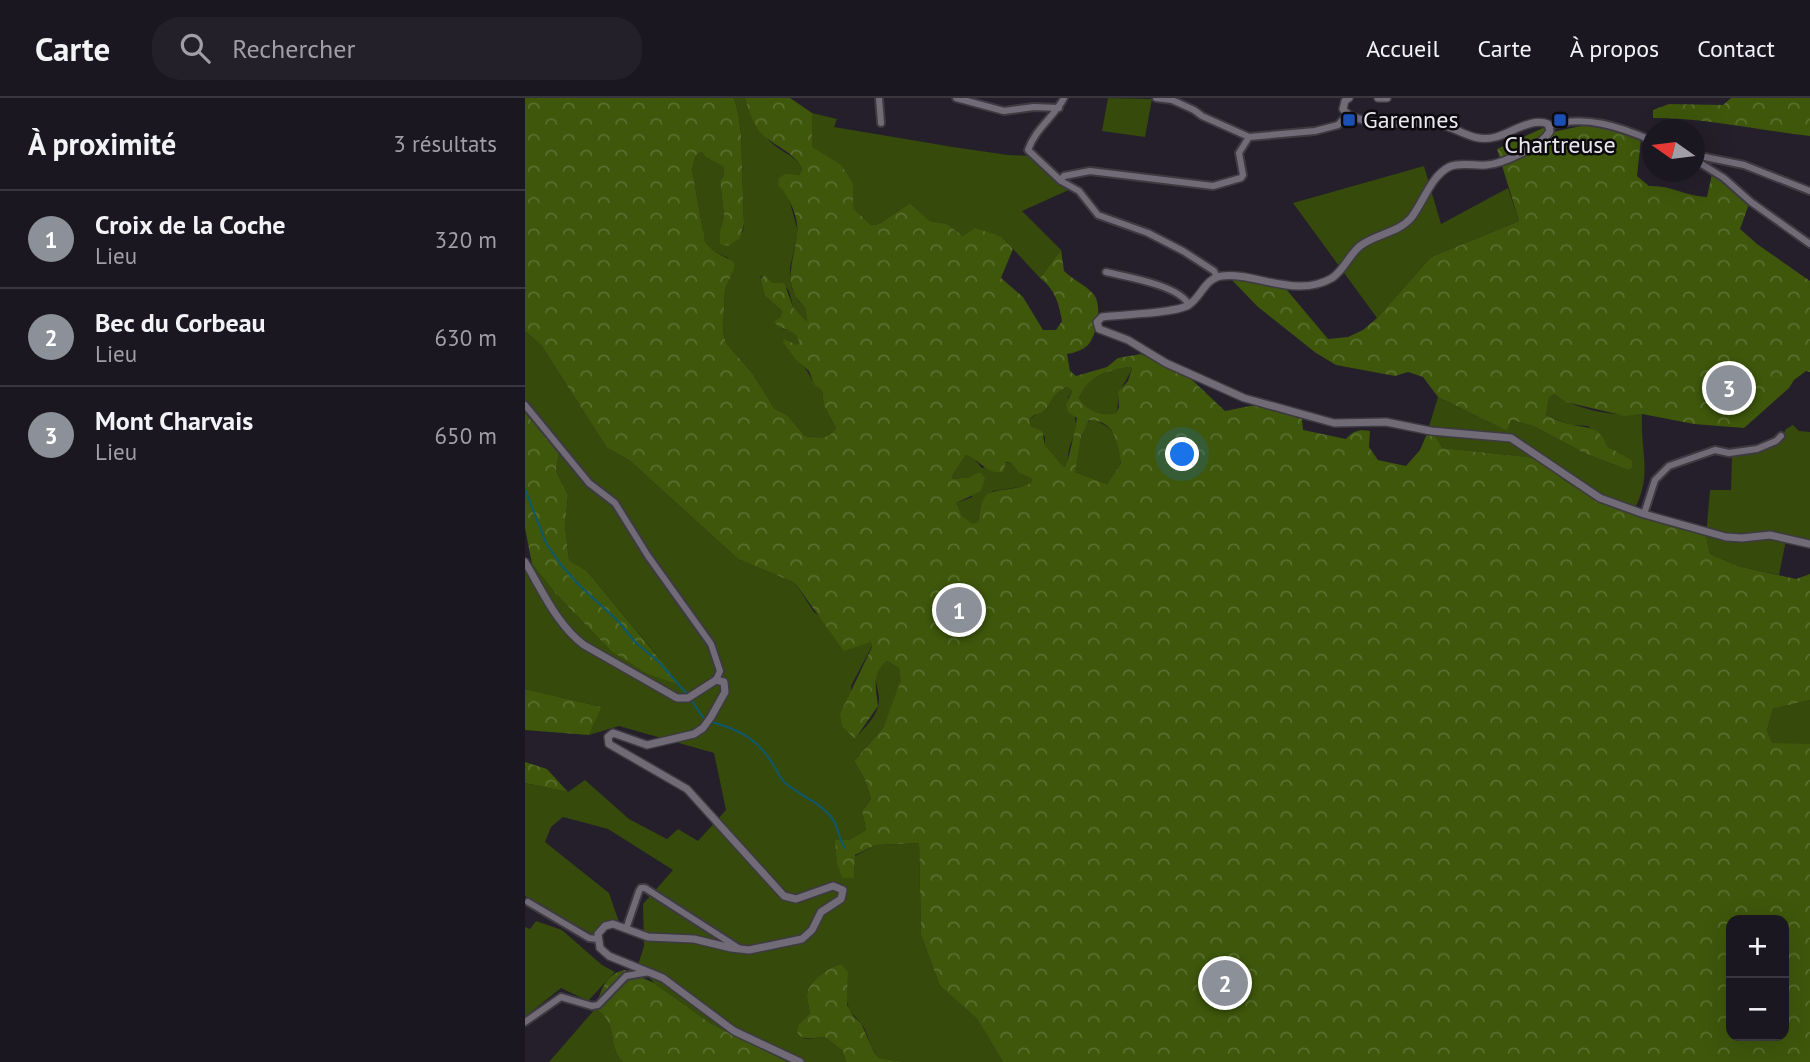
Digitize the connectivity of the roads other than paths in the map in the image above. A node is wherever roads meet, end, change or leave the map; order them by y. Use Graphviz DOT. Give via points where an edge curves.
graph roads {
  1 [pos="879,98"];
  2 [pos="956,98"];
  3 [pos="1064,98"];
  4 [pos="1156,98"];
  5 [pos="1349,98"];
  6 [pos="1378,98"];
  7 [pos="1387,98"];
  8 [pos="1059,107"];
  9 [pos="1347,115"];
  10 [pos="881,123"];
  11 [pos="1549,126"];
  12 [pos="1249,137"];
  13 [pos="1642,137"];
  14 [pos="1705,160"];
  15 [pos="1705,165"];
  16 [pos="1061,179"];
  17 [pos="1810,191"];
  18 [pos="1810,244"];
  19 [pos="1106,272"];
  20 [pos="1217,277"];
  21 [pos="1189,304"];
  22 [pos="525,405"];
  23 [pos="1781,436"];
  24 [pos="1644,514"];
  25 [pos="1810,544"];
  26 [pos="525,562"];
  27 [pos="716,680"];
  28 [pos="528,902"];
  29 [pos="627,929"];
  30 [pos="597,939"];
  31 [pos="741,950"];
  32 [pos="649,972"];
  33 [pos="525,1022"];
  34 [pos="800,1062"];
  1 -- 10 [label="street"];
  2 -- 8 [label="street" via="1004,111"];
  3 -- 8 [label="street"];
  4 -- 12 [label="street" via="1172,100"];
  5 -- 9 [label="street" via="1343,106"];
  6 -- 7 [label="street"];
  8 -- 16 [label="street" via="1036,132 1028,150"];
  9 -- 11 [label="street" via="1437,124 1480,139 1539,122"];
  9 -- 12 [label="street" via="1338,125 1315,131"];
  11 -- 13 [label="street" via="1605,123"];
  11 -- 20 [label="street" via="1541,142 1501,162 1449,167 1407,222 1360,245 1329,279 1287,286 1229,275"];
  12 -- 16 [label="street" via="1239,153 1241,178 1213,186 1090,171"];
  14 -- 17 [label="street" via="1753,168"];
  15 -- 18 [label="street"];
  16 -- 20 [label="street" via="1079,191 1098,215 1148,233 1203,263"];
  19 -- 21 [label="street" via="1162,287"];
  20 -- 21 [label="street"];
  21 -- 24 [label="street" via="1102,317 1097,325 1228,392 1326,421 1386,422 1511,438 1600,498"];
  22 -- 27 [label="street" via="589,483 615,503 711,644 720,671"];
  23 -- 24 [label="street" via="1757,449 1715,450 1669,466 1655,480"];
  24 -- 25 [label="street" via="1725,537 1770,535"];
  26 -- 27 [label="street" via="562,623 583,645 677,698 688,698"];
  27 -- 31 [label="street" via="725,682 725,692 703,728 694,734 652,745 618,733 608,741 687,789 784,896 796,899 831,886 842,889 841,899 821,912 802,939"];
  28 -- 30 [label="street"];
  29 -- 30 [label="street" via="608,925"];
  29 -- 31 [label="street" via="648,937 694,939"];
  29 -- 31 [label="street" via="639,891 645,888"];
  30 -- 32 [label="street" via="603,952"];
  32 -- 33 [label="street" via="626,976 598,1005 561,997"];
  32 -- 34 [label="street" via="734,1031"];
}
